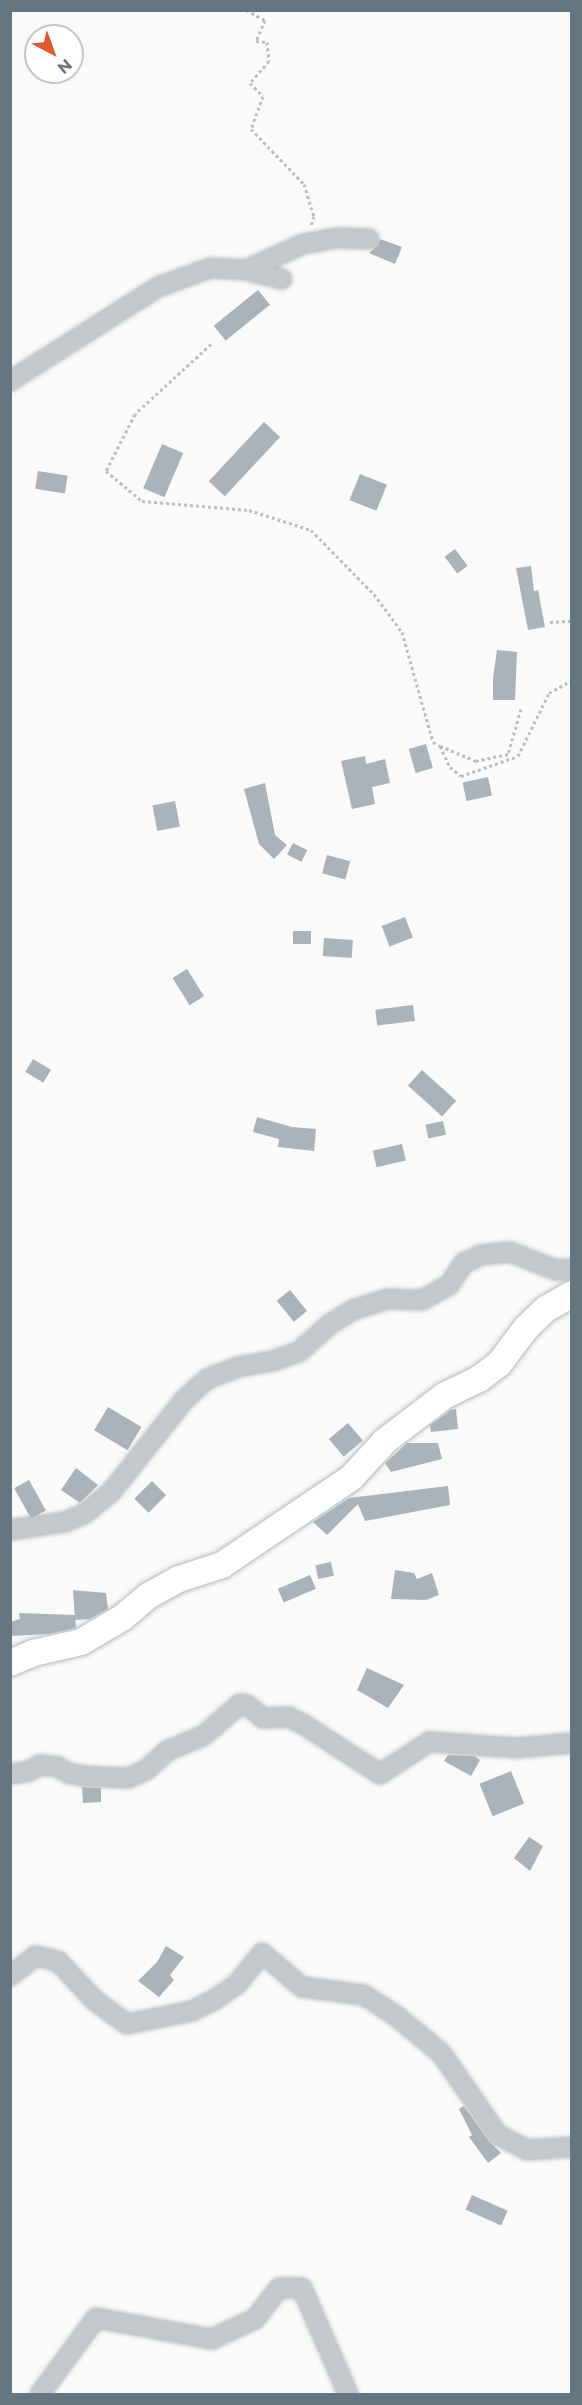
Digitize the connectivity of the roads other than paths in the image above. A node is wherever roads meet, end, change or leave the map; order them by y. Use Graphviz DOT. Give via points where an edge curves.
graph roads {
  1 [pos="369,239"];
  2 [pos="246,270"];
  3 [pos="282,279"];
  4 [pos="10,381"];
  5 [pos="572,1269"];
  6 [pos="572,1294"];
  7 [pos="10,1530"];
  8 [pos="10,1663"];
  9 [pos="572,1743"];
  10 [pos="10,1774"];
  11 [pos="10,1976"];
  12 [pos="572,2147"];
  13 [pos="40,2394"];
  14 [pos="348,2394"];
  1 -- 2 [label="street" via="338,238 303,244"];
  2 -- 3 [label="street"];
  2 -- 4 [label="street" via="210,268 158,286"];
  5 -- 7 [label="street" via="556,1270 510,1252 481,1255 464,1263 449,1285 422,1300 388,1299 355,1309 330,1324 300,1351 207,1379 185,1399 112,1491 84,1514 65,1522"];
  6 -- 8 [label="main road" via="546,1309 526,1328 499,1364 444,1396 385,1441 351,1478 222,1565 168,1585 81,1642 33,1653"];
  9 -- 10 [label="street" via="516,1748 429,1742 380,1774 290,1717 263,1718 240,1704 203,1736 167,1751 146,1770 128,1778 82,1776 58,1767 40,1766"];
  11 -- 12 [label="street" via="36,1956 58,1961 94,2000 127,2024 192,2011 214,2001 238,1983 262,1953 302,1987 364,1995 396,2016 441,2053 498,2136 527,2150"];
  13 -- 14 [label="street" via="96,2318 212,2339 255,2319 279,2288 302,2288"];
}
